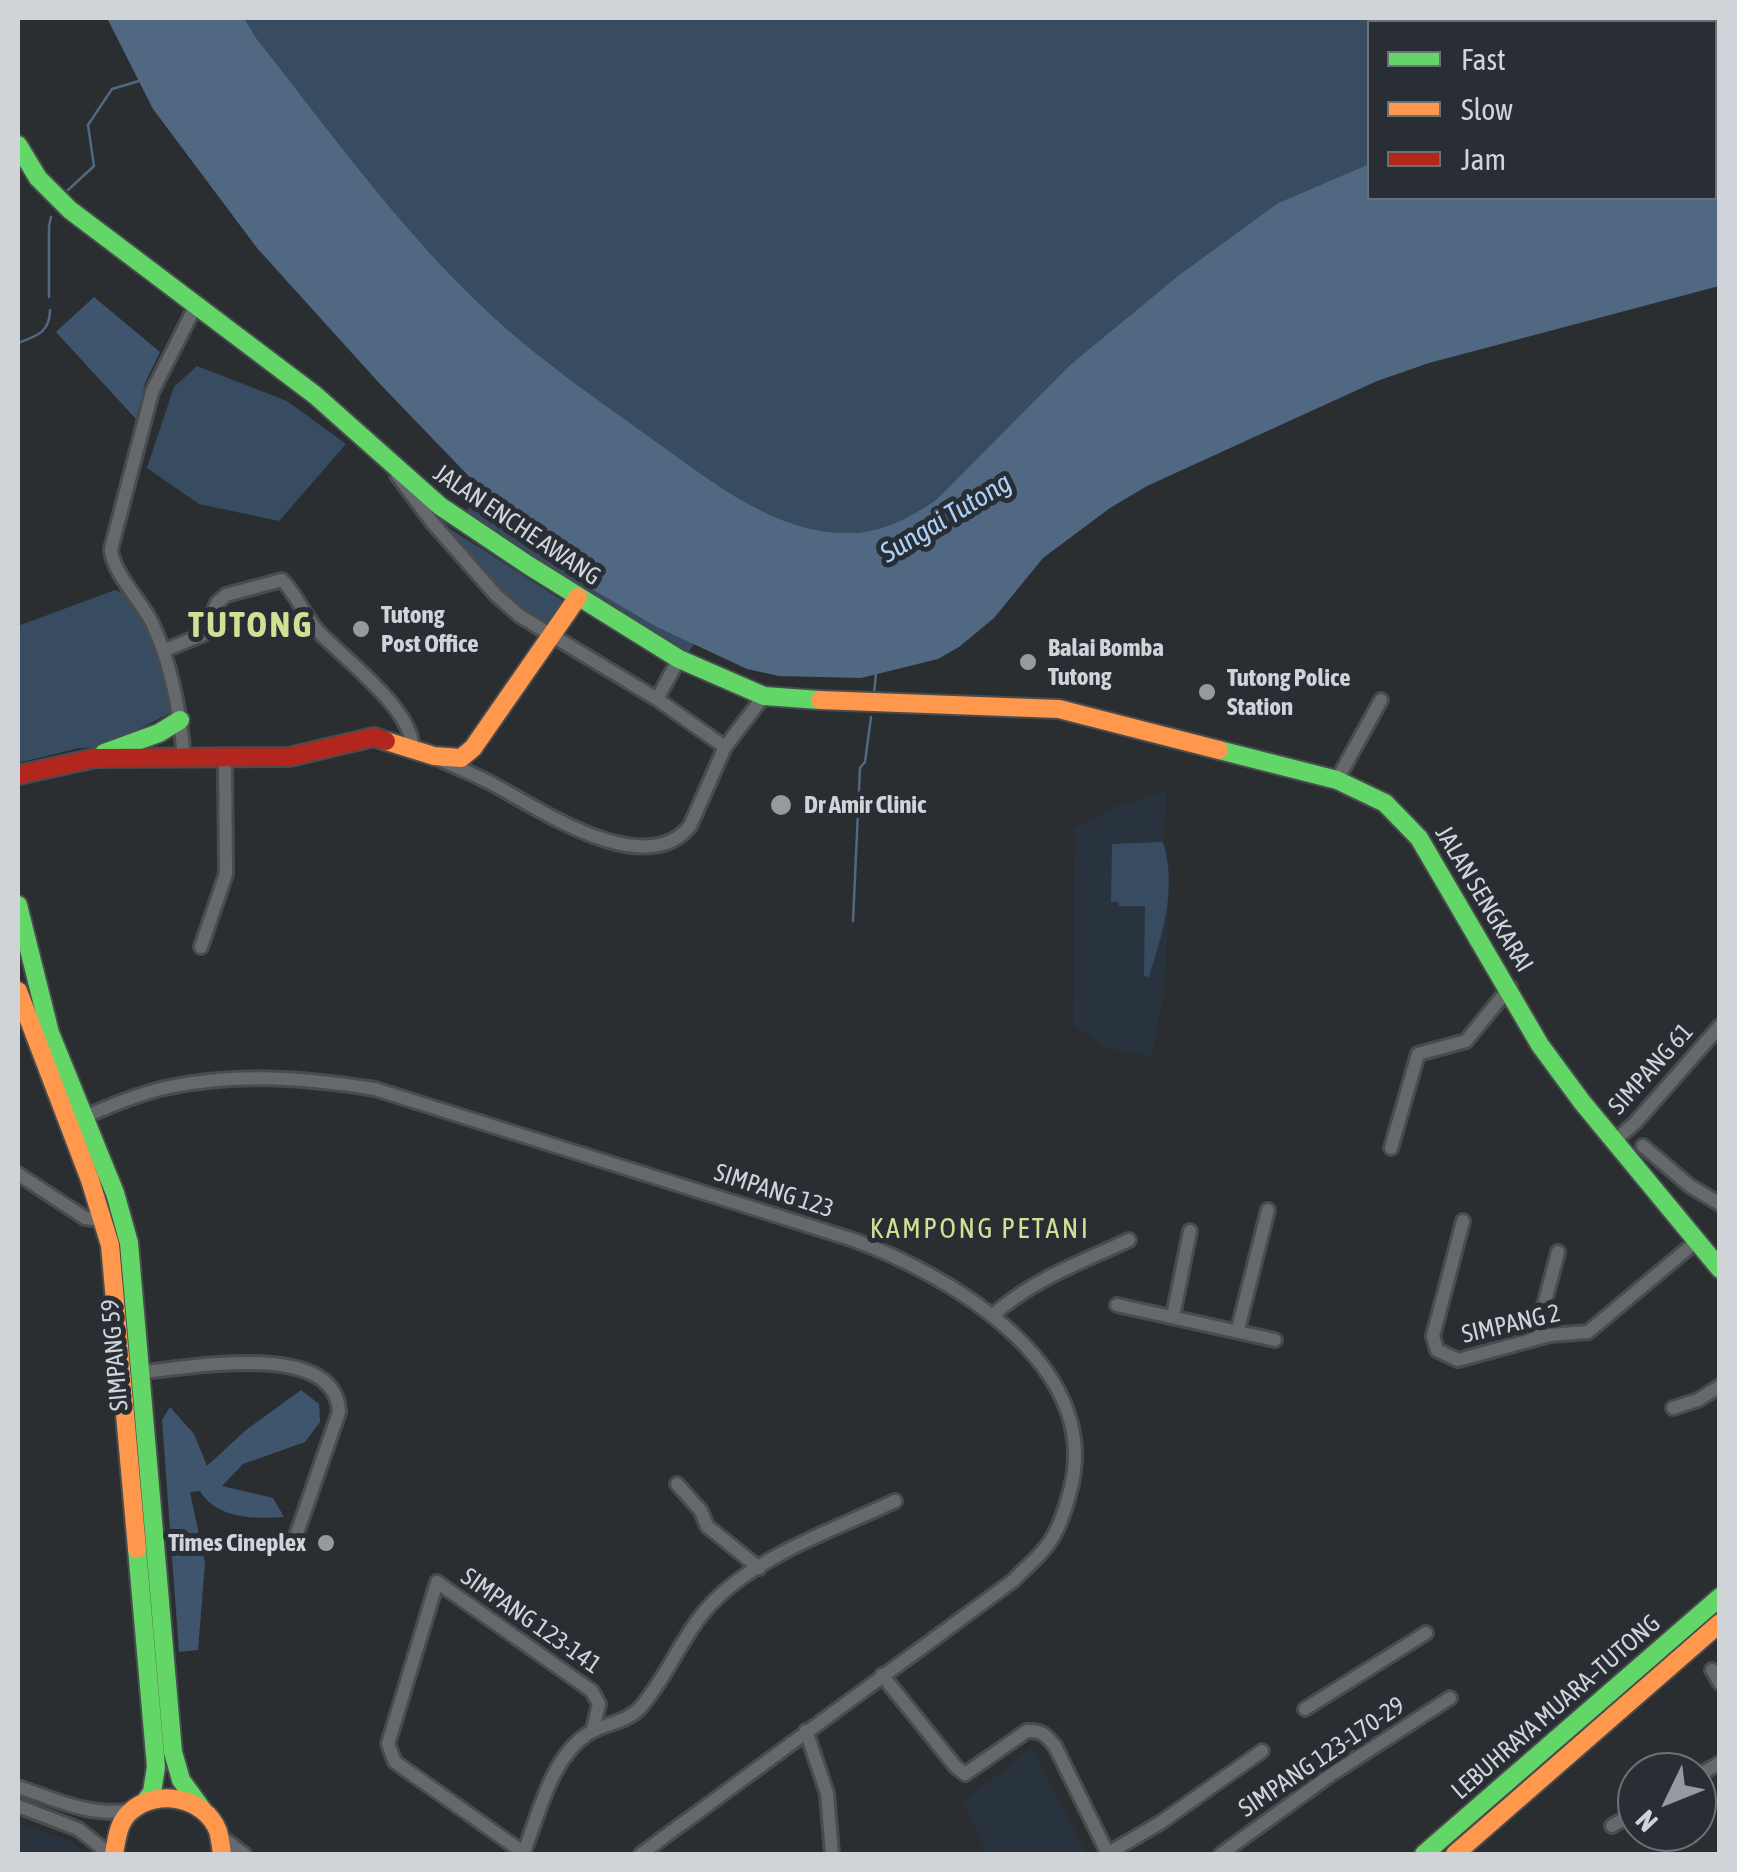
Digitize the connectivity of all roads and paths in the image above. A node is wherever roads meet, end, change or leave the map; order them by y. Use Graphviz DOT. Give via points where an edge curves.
graph roads {
  1 [pos="18,145"];
  2 [pos="196,305"];
  3 [pos="392,466"];
  4 [pos="578,597"];
  5 [pos="554,634"];
  6 [pos="163,651"];
  7 [pos="679,659"];
  8 [pos="764,696"];
  9 [pos="656,699"];
  10 [pos="1381,700"];
  11 [pos="1034,706"];
  12 [pos="180,720"];
  13 [pos="726,747"];
  14 [pos="474,748"];
  15 [pos="412,749"];
  16 [pos="434,756"];
  17 [pos="94,758"];
  18 [pos="184,758"];
  19 [pos="225,759"];
  20 [pos="18,775"];
  21 [pos="1337,780"];
  22 [pos="490,783"];
  23 [pos="18,906"];
  24 [pos="201,947"];
  25 [pos="1510,987"];
  26 [pos="18,991"];
  27 [pos="1720,1026"];
  28 [pos="76,1120"];
  29 [pos="1614,1141"];
  30 [pos="1643,1146"];
  31 [pos="1391,1148"];
  32 [pos="18,1174"];
  33 [pos="1720,1204"];
  34 [pos="1268,1210"];
  35 [pos="104,1220"];
  36 [pos="1463,1221"];
  37 [pos="1190,1232"];
  38 [pos="1129,1240"];
  39 [pos="1708,1244"];
  40 [pos="1558,1252"];
  41 [pos="1720,1269"];
  42 [pos="1117,1305"];
  43 [pos="992,1316"];
  44 [pos="1173,1316"];
  45 [pos="1238,1330"];
  46 [pos="1535,1339"];
  47 [pos="1275,1340"];
  48 [pos="142,1372"];
  49 [pos="1720,1386"];
  50 [pos="1673,1408"];
  51 [pos="676,1484"];
  52 [pos="894,1501"];
  53 [pos="294,1542"];
  54 [pos="760,1568"];
  55 [pos="1720,1597"];
  56 [pos="1720,1622"];
  57 [pos="1426,1633"];
  58 [pos="1712,1670"];
  59 [pos="882,1675"];
  60 [pos="1720,1683"];
  61 [pos="1450,1698"];
  62 [pos="1305,1708"];
  63 [pos="593,1730"];
  64 [pos="806,1731"];
  65 [pos="1262,1751"];
  66 [pos="18,1786"];
  67 [pos="18,1806"];
  68 [pos="138,1806"];
  69 [pos="202,1809"];
  70 [pos="1617,1823"];
  71 [pos="1612,1826"];
  72 [pos="221,1845"];
  73 [pos="112,1854"];
  74 [pos="244,1854"];
  75 [pos="523,1854"];
  76 [pos="641,1854"];
  77 [pos="832,1854"];
  78 [pos="1108,1854"];
  79 [pos="1221,1854"];
  80 [pos="1424,1854"];
  81 [pos="1454,1854"];
  1 -- 2 [label="main road, JALAN ENCHE AWANG" via="70,210"];
  2 -- 3 [label="main road, JALAN ENCHE AWANG" via="316,395"];
  2 -- 6 [label="street" via="152,392 111,548"];
  3 -- 4 [label="main road, JALAN ENCHE AWANG" via="465,525"];
  3 -- 5 [label="street" via="496,595 540,631"];
  4 -- 5 [label="main road"];
  4 -- 7 [label="main road, JALAN ENCHE AWANG"];
  5 -- 9 [label="street"];
  5 -- 14 [label="main road"];
  6 -- 12 [label="street"];
  6 -- 15 [label="street" via="204,634 226,595 282,580 315,628 380,689 410,732"];
  7 -- 8 [label="main road, JALAN ENCHE AWANG"];
  7 -- 9 [label="street"];
  8 -- 11 [label="main road, JALAN ENCHE AWANG" via="882,706"];
  8 -- 13 [label="street"];
  9 -- 13 [label="street"];
  10 -- 21 [label="street"];
  11 -- 21 [label="main road, JALAN SENGKARAI"];
  12 -- 17 [label="main road"];
  12 -- 18 [label="street"];
  13 -- 22 [label="street" via="690,826 664,844 578,831"];
  14 -- 16 [label="main road" via="455,760"];
  14 -- 22 [label="street" via="473,764"];
  15 -- 16 [label="main road"];
  15 -- 19 [label="main road" via="374,737 289,757"];
  16 -- 22 [label="street"];
  17 -- 18 [label="main road"];
  17 -- 20 [label="main road"];
  18 -- 19 [label="main road"];
  19 -- 24 [label="street" via="226,874"];
  21 -- 25 [label="main road, JALAN SENGKARAI" via="1386,802 1419,838"];
  23 -- 28 [label="main road, SIMPANG 59"];
  25 -- 29 [label="main road, JALAN SENGKARAI" via="1540,1045"];
  25 -- 31 [label="street" via="1466,1041 1418,1054"];
  26 -- 28 [label="main road, SIMPANG 59" via="32,1038"];
  27 -- 29 [label="street, SIMPANG 61"];
  28 -- 35 [label="main road, SIMPANG 59"];
  28 -- 43 [label="street, SIMPANG 123" via="164,1088 224,1078 299,1078 375,1089 854,1240 902,1258"];
  28 -- 48 [label="main road, SIMPANG 59" via="115,1193 128,1243"];
  29 -- 39 [label="main road, JALAN SENGKARAI"];
  30 -- 33 [label="street"];
  32 -- 35 [label="street" via="85,1218"];
  34 -- 45 [label="street"];
  35 -- 68 [label="main road, SIMPANG 59" via="116,1288 156,1767 152,1792"];
  36 -- 46 [label="street, SIMPANG 2" via="1434,1336 1437,1350 1469,1359"];
  37 -- 44 [label="street"];
  38 -- 43 [label="street" via="1036,1284"];
  39 -- 41 [label="main road, JALAN SENGKARAI"];
  39 -- 46 [label="street, SIMPANG 2" via="1588,1332"];
  40 -- 46 [label="street"];
  42 -- 44 [label="street"];
  43 -- 59 [label="street, SIMPANG 123" via="1051,1375 1070,1415 1077,1458 1067,1505 1048,1545 1014,1580"];
  44 -- 45 [label="street"];
  45 -- 47 [label="street"];
  48 -- 53 [label="street" via="260,1362 308,1372 332,1388 339,1412"];
  48 -- 69 [label="main road, SIMPANG 59" via="173,1752 181,1780"];
  49 -- 50 [label="street"];
  51 -- 54 [label="street" via="707,1526"];
  52 -- 54 [label="street"];
  54 -- 63 [label="street" via="697,1621 635,1713"];
  55 -- 80 [label="main road, LEBUHRAYA MUARA–TUTONG"];
  56 -- 81 [label="main road, LEBUHRAYA MUARA–TUTONG"];
  57 -- 62 [label="street"];
  58 -- 60 [label="street"];
  59 -- 64 [label="street, SIMPANG 123"];
  59 -- 78 [label="street" via="965,1774 1027,1731 1048,1736"];
  61 -- 79 [label="street, SIMPANG 123-170-29"];
  63 -- 75 [label="street" via="560,1762"];
  63 -- 75 [label="street, SIMPANG 123-141" via="599,1704 592,1691 437,1582 390,1753"];
  64 -- 76 [label="street, SIMPANG 123"];
  64 -- 77 [label="street" via="827,1793"];
  65 -- 78 [label="street"];
  66 -- 68 [label="street" via="102,1813"];
  67 -- 73 [label="street" via="78,1829"];
  68 -- 69 [label="main road" via="164,1797"];
  68 -- 73 [label="main road, SIMPANG 59" via="116,1832"];
  69 -- 72 [label="main road, SIMPANG 59"];
  70 -- 71 [label="street"];
  72 -- 74 [label="street"];
}
